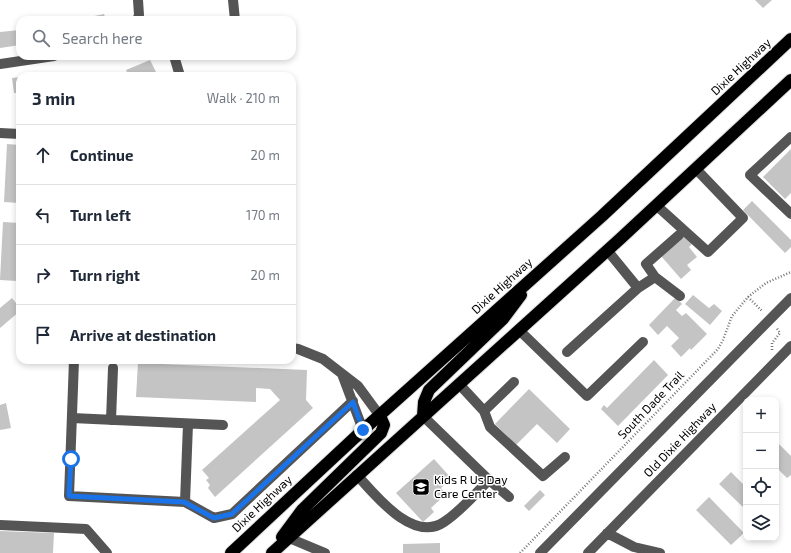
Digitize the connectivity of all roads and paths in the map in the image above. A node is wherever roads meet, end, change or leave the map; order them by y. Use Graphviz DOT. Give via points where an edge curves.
graph roads {
  1 [pos="138,0"];
  2 [pos="233,0"];
  3 [pos="139,16"];
  4 [pos="235,16"];
  5 [pos="791,39"];
  6 [pos="27,60"];
  7 [pos="175,60"];
  8 [pos="0,64"];
  9 [pos="179,72"];
  10 [pos="791,80"];
  11 [pos="0,133"];
  12 [pos="16,134"];
  13 [pos="791,137"];
  14 [pos="696,169"];
  15 [pos="656,205"];
  16 [pos="791,214"];
  17 [pos="679,235"];
  18 [pos="607,250"];
  19 [pos="791,272"];
  20 [pos="536,275"];
  21 [pos="655,277"];
  22 [pos="638,288"];
  23 [pos="680,296"];
  24 [pos="748,297"];
  25 [pos="791,298"];
  26 [pos="761,310"];
  27 [pos="778,329"];
  28 [pos="519,330"];
  29 [pos="644,342"];
  30 [pos="296,349"];
  31 [pos="790,350"];
  32 [pos="567,352"];
  33 [pos="774,354"];
  34 [pos="74,364"];
  35 [pos="113,368"];
  36 [pos="342,374"];
  37 [pos="514,382"];
  38 [pos="459,384"];
  39 [pos="353,402"];
  40 [pos="484,411"];
  41 [pos="380,416"];
  42 [pos="423,416"];
  43 [pos="72,418"];
  44 [pos="111,420"];
  45 [pos="188,424"];
  46 [pos="223,425"];
  47 [pos="363,430"];
  48 [pos="565,457"];
  49 [pos="357,475"];
  50 [pos="489,480"];
  51 [pos="509,497"];
  52 [pos="184,502"];
  53 [pos="0,525"];
  54 [pos="607,533"];
  55 [pos="289,538"];
  56 [pos="107,553"];
  57 [pos="231,553"];
  58 [pos="271,553"];
  59 [pos="325,553"];
  60 [pos="520,553"];
  61 [pos="540,553"];
  62 [pos="588,553"];
  63 [pos="660,553"];
  1 -- 3 [label="street"];
  2 -- 4 [label="street"];
  5 -- 20 [label="highway, Dixie Highway"];
  6 -- 8 [label="street"];
  7 -- 9 [label="street"];
  10 -- 14 [label="highway"];
  11 -- 12 [label="street"];
  13 -- 16 [label="street" via="750,174"];
  14 -- 15 [label="highway"];
  14 -- 15 [label="street" via="743,218 708,252"];
  15 -- 18 [label="highway"];
  17 -- 21 [label="street" via="646,264"];
  18 -- 22 [label="street"];
  18 -- 28 [label="highway"];
  19 -- 24 [label="path, South Dade Trail" via="766,283"];
  20 -- 41 [label="highway, Dixie Highway"];
  20 -- 42 [label="highway" via="504,319 429,390 424,402"];
  21 -- 22 [label="street"];
  21 -- 23 [label="street"];
  22 -- 32 [label="street"];
  24 -- 26 [label="path"];
  24 -- 60 [label="path, South Dade Trail" via="732,316 724,340 718,349"];
  25 -- 61 [label="street"];
  27 -- 33 [label="path" via="779,334 771,345"];
  28 -- 29 [label="street" via="587,396"];
  28 -- 38 [label="highway"];
  30 -- 36 [label="street" via="323,359"];
  31 -- 54 [label="street, Old Dixie Highway"];
  34 -- 43 [label="street"];
  35 -- 44 [label="street"];
  36 -- 39 [label="street"];
  36 -- 41 [label="street" via="358,386"];
  37 -- 40 [label="street"];
  38 -- 40 [label="street"];
  38 -- 42 [label="highway"];
  39 -- 47 [label="street"];
  39 -- 52 [label="street" via="232,514 214,518"];
  40 -- 48 [label="street" via="490,427 543,476"];
  41 -- 47 [label="highway, Dixie Highway"];
  41 -- 58 [label="highway" via="384,425 380,433 302,510"];
  42 -- 49 [label="highway"];
  42 -- 50 [label="street"];
  43 -- 44 [label="street"];
  43 -- 52 [label="street" via="69,496"];
  44 -- 45 [label="street"];
  45 -- 46 [label="street"];
  45 -- 52 [label="street"];
  47 -- 57 [label="highway, Dixie Highway"];
  49 -- 50 [label="street" via="379,499 406,522 426,527 443,523"];
  49 -- 55 [label="highway"];
  50 -- 51 [label="street"];
  53 -- 56 [label="street" via="86,529"];
  54 -- 62 [label="street, Old Dixie Highway"];
  54 -- 63 [label="street" via="634,547"];
  55 -- 58 [label="highway"];
  55 -- 59 [label="street"];
}
